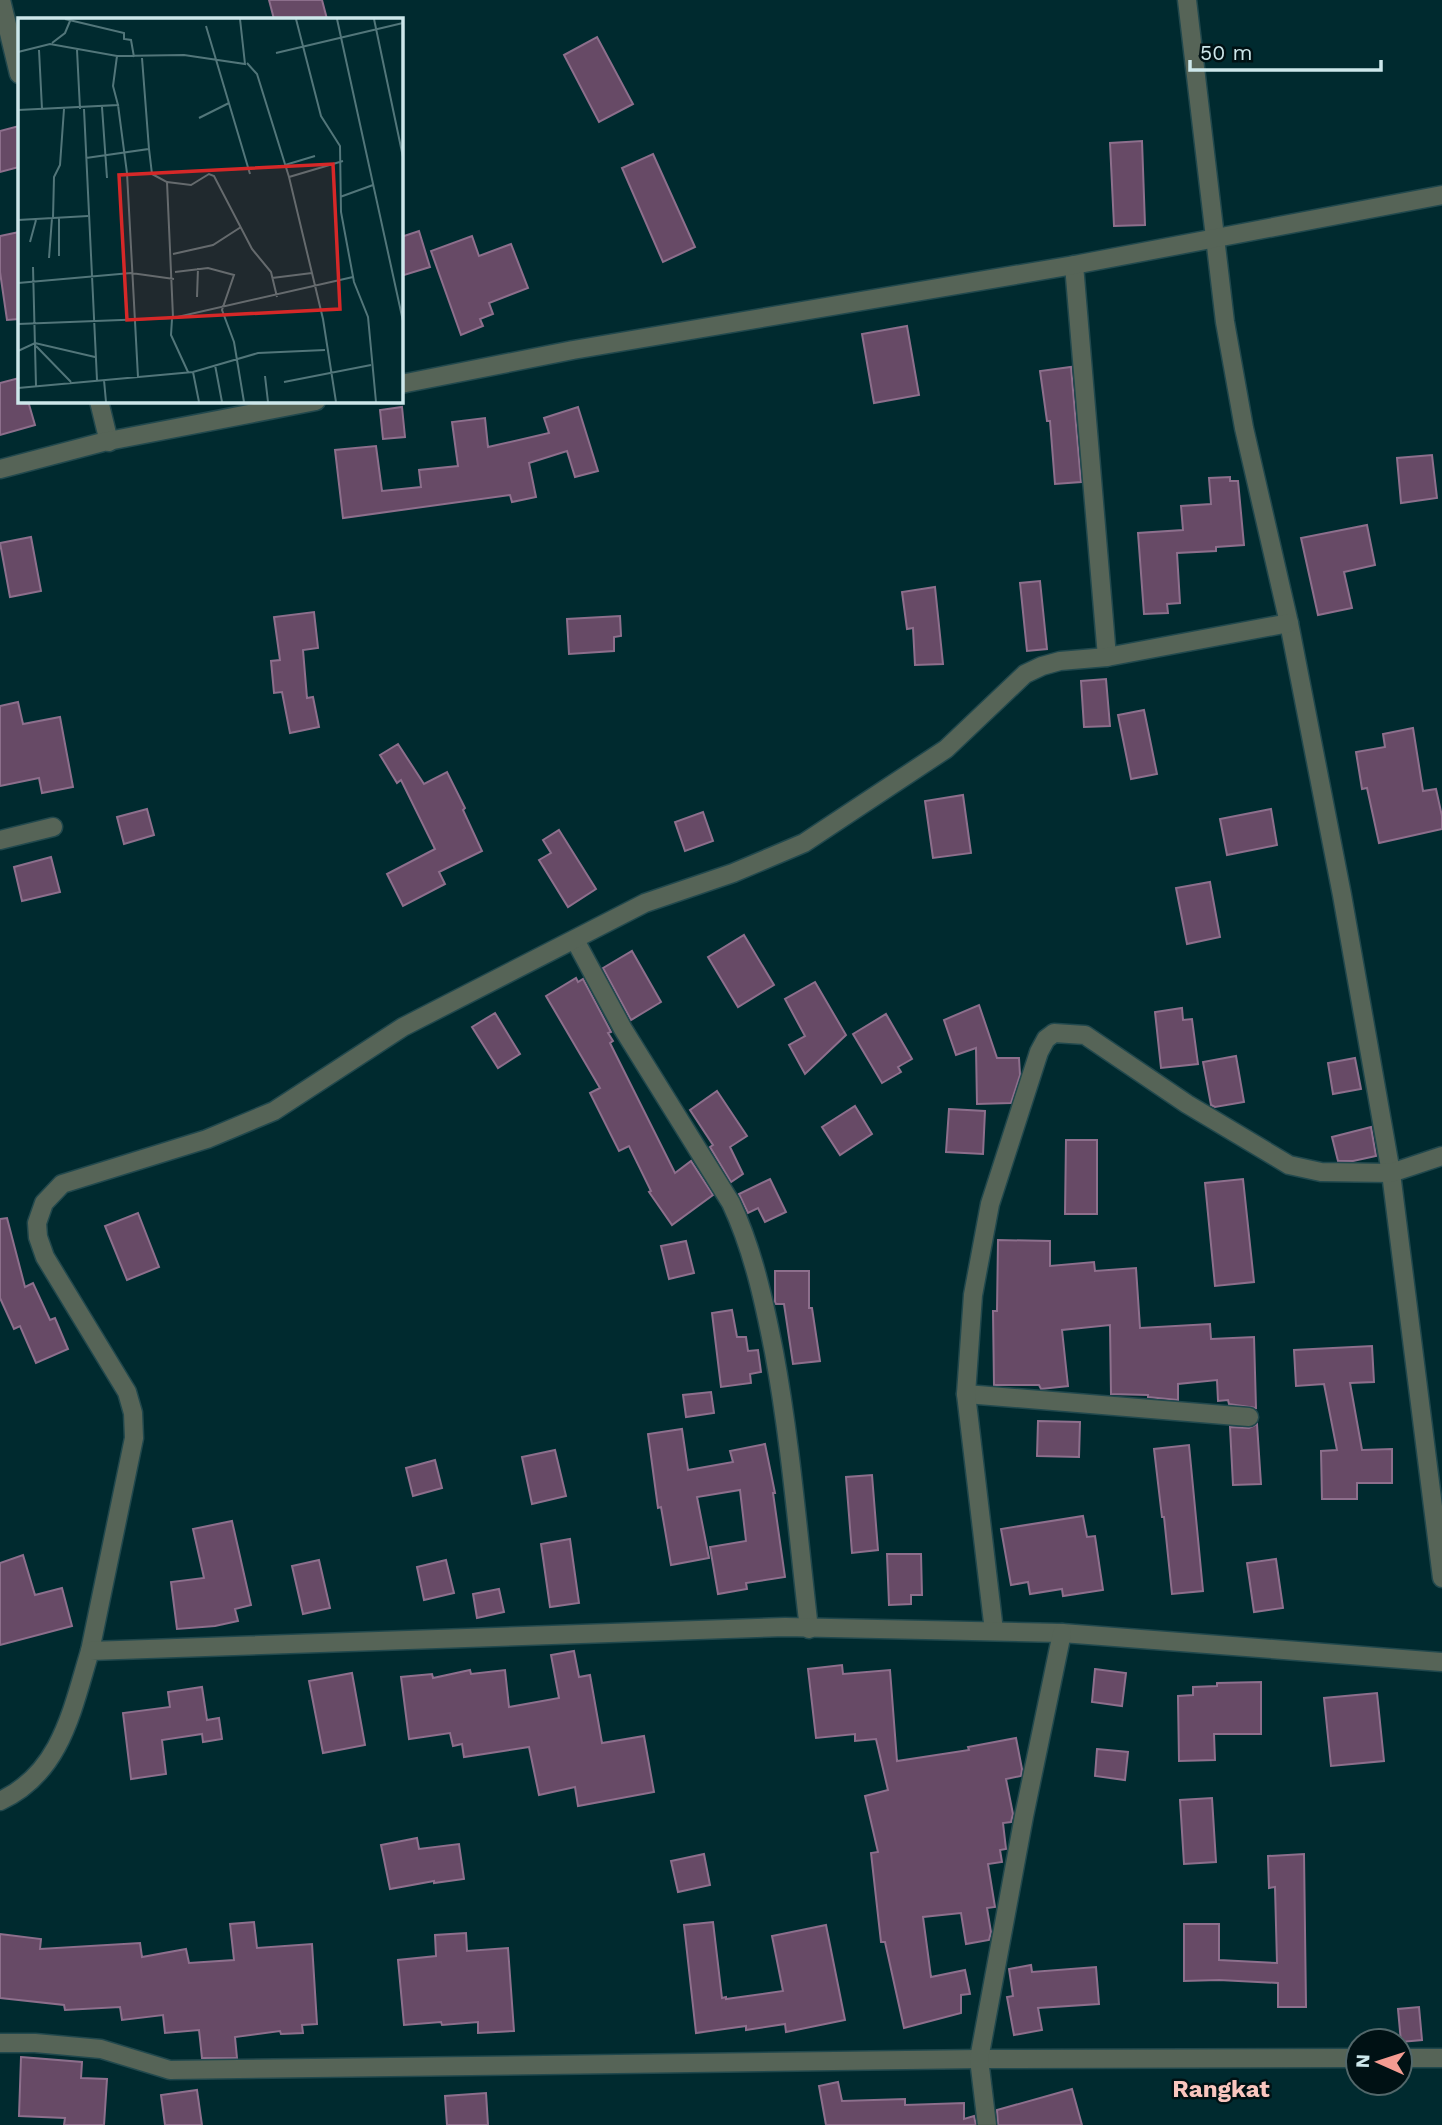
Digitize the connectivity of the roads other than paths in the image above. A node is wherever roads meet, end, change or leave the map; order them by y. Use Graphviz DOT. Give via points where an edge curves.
graph roads {
  1 [pos="1,0"];
  2 [pos="1187,0"];
  3 [pos="18,70"];
  4 [pos="1442,195"];
  5 [pos="1215,238"];
  6 [pos="1074,265"];
  7 [pos="402,384"];
  8 [pos="99,402"];
  9 [pos="311,402"];
  10 [pos="109,442"];
  11 [pos="0,469"];
  12 [pos="1289,623"];
  13 [pos="1107,657"];
  14 [pos="53,827"];
  15 [pos="0,840"];
  16 [pos="575,940"];
  17 [pos="1442,1156"];
  18 [pos="1391,1173"];
  19 [pos="967,1394"];
  20 [pos="1249,1417"];
  21 [pos="1442,1578"];
  22 [pos="808,1629"];
  23 [pos="994,1631"];
  24 [pos="1062,1633"];
  25 [pos="90,1651"];
  26 [pos="1442,1662"];
  27 [pos="0,1801"];
  28 [pos="0,2043"];
  29 [pos="1344,2058"];
  30 [pos="1414,2058"];
  31 [pos="1442,2058"];
  32 [pos="979,2059"];
  33 [pos="987,2125"];
  1 -- 3 [label="street"];
  2 -- 5 [label="street"];
  4 -- 5 [label="street"];
  5 -- 6 [label="street"];
  5 -- 12 [label="street" via="1244,428"];
  6 -- 7 [label="street" via="573,350"];
  6 -- 13 [label="street"];
  8 -- 10 [label="street"];
  9 -- 10 [label="street"];
  10 -- 11 [label="street"];
  12 -- 13 [label="street"];
  12 -- 18 [label="street"];
  13 -- 16 [label="street" via="1060,661 1025,674 946,749 804,843 645,903"];
  14 -- 15 [label="street"];
  16 -- 22 [label="street" via="744,1230 765,1305 785,1412"];
  16 -- 25 [label="street" via="402,1027 274,1111 206,1139 62,1184 44,1203 37,1223 45,1257 123,1384 133,1413 134,1437"];
  17 -- 18 [label="street"];
  18 -- 19 [label="street" via="1321,1172 1289,1165 1187,1104 1094,1040 1076,1033 1054,1033 1039,1052 990,1205 973,1295"];
  18 -- 21 [label="street"];
  19 -- 20 [label="street"];
  19 -- 23 [label="street"];
  22 -- 23 [label="street"];
  22 -- 25 [label="street"];
  23 -- 24 [label="street"];
  24 -- 26 [label="street"];
  24 -- 32 [label="street"];
  25 -- 27 [label="street" via="50,1760 32,1782"];
  28 -- 32 [label="street" via="101,2049 170,2070"];
  29 -- 32 [label="street"];
  30 -- 31 [label="street"];
  32 -- 33 [label="street"];
}
